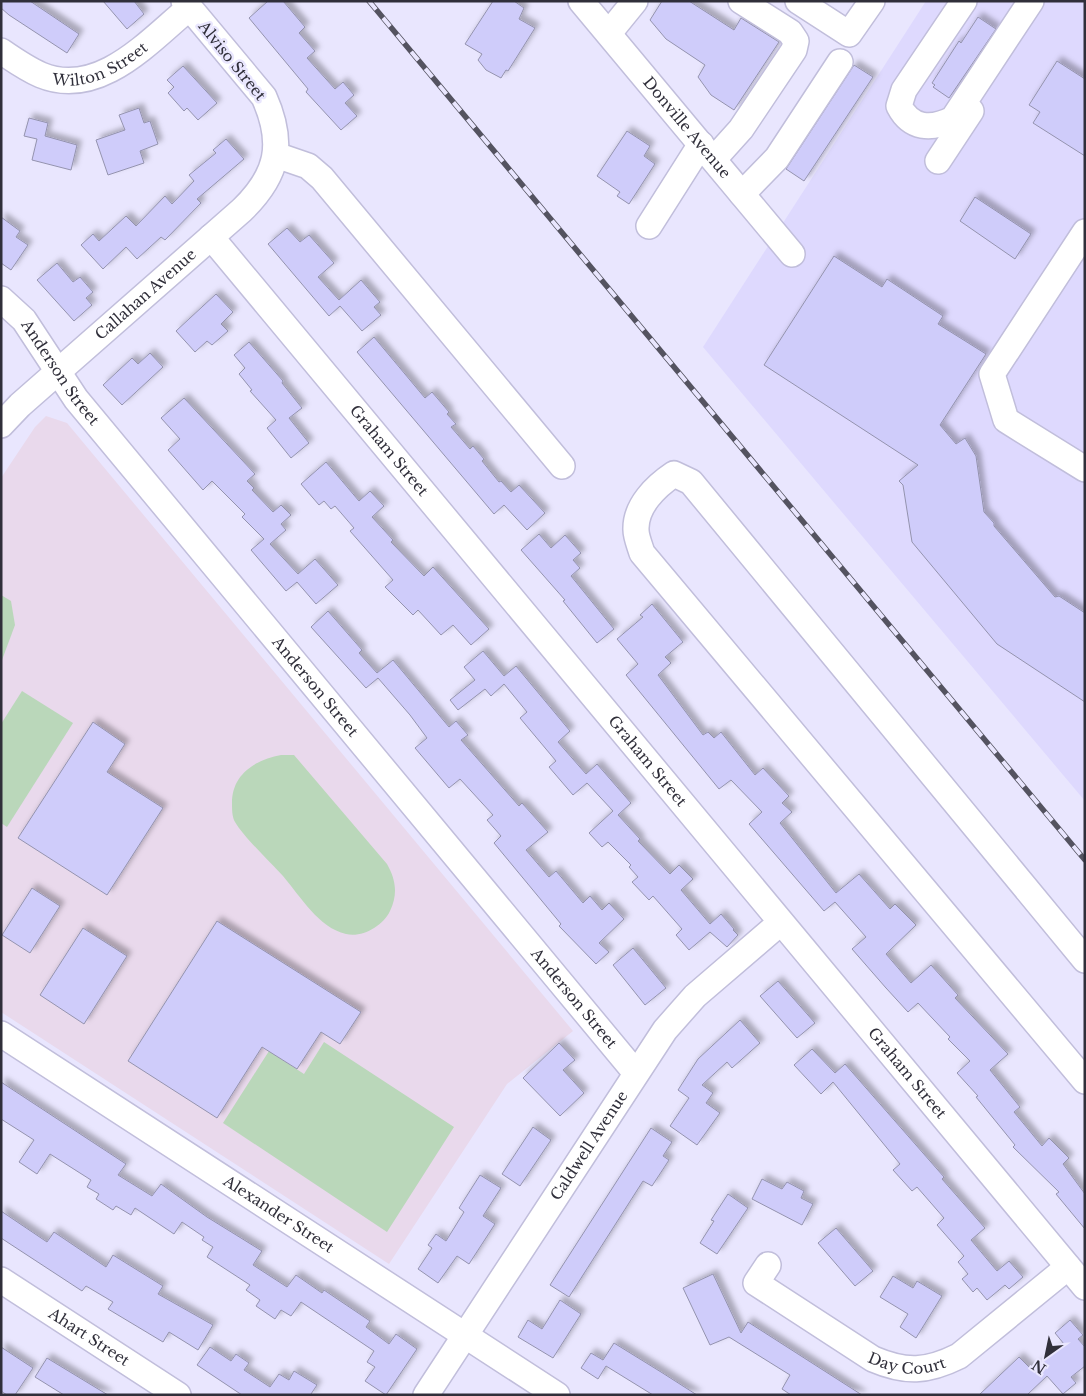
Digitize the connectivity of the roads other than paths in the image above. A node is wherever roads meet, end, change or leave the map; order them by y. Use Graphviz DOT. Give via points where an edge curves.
graph roads {
  1 [pos="581,1"];
  2 [pos="635,1"];
  3 [pos="741,1"];
  4 [pos="798,1"];
  5 [pos="872,1"];
  6 [pos="964,1"];
  7 [pos="1036,3"];
  8 [pos="186,4"];
  9 [pos="609,32"];
  10 [pos="1,51"];
  11 [pos="840,62"];
  12 [pos="707,152"];
  13 [pos="276,155"];
  14 [pos="938,160"];
  15 [pos="742,194"];
  16 [pos="649,226"];
  17 [pos="1084,234"];
  18 [pos="211,237"];
  19 [pos="792,254"];
  20 [pos="1,299"];
  21 [pos="59,372"];
  22 [pos="1,425"];
  23 [pos="562,466"];
  24 [pos="1085,470"];
  25 [pos="780,923"];
  26 [pos="1085,960"];
  27 [pos="1,1034"];
  28 [pos="635,1072"];
  29 [pos="1085,1081"];
  30 [pos="768,1265"];
  31 [pos="1068,1267"];
  32 [pos="1,1280"];
  33 [pos="1085,1287"];
  34 [pos="465,1335"];
  35 [pos="178,1395"];
  36 [pos="426,1395"];
  37 [pos="557,1395"];
  1 -- 9 [label="street, Donville Avenue"];
  2 -- 9 [label="street"];
  3 -- 12 [label="street" via="790,32 796,41 794,50 741,129"];
  4 -- 5 [label="street" via="849,34"];
  6 -- 7 [label="street" via="904,90 899,106 910,121 936,126 953,119"];
  7 -- 14 [label="street"];
  8 -- 10 [label="street, Wilton Street" via="123,62 94,78 75,81 43,76"];
  8 -- 13 [label="street, Alviso Street" via="264,97 272,115"];
  9 -- 12 [label="street, Donville Avenue"];
  11 -- 15 [label="street" via="777,158"];
  12 -- 15 [label="street, Donville Avenue"];
  12 -- 16 [label="street"];
  13 -- 18 [label="street, Callahan Avenue" via="270,176 258,195"];
  13 -- 23 [label="street" via="308,166 322,178"];
  15 -- 19 [label="street, Donville Avenue"];
  17 -- 24 [label="street" via="992,374 1006,420"];
  18 -- 21 [label="street, Callahan Avenue"];
  18 -- 25 [label="street, Graham Street"];
  20 -- 21 [label="street, Anderson Street" via="24,320"];
  21 -- 22 [label="street, Callahan Avenue"];
  21 -- 28 [label="street, Anderson Street" via="76,399"];
  25 -- 28 [label="street, Caldwell Avenue" via="695,996"];
  25 -- 31 [label="street, Graham Street"];
  26 -- 29 [label="street" via="691,482 674,474 656,486 639,512 636,530 642,553"];
  27 -- 34 [label="street, Alexander Street"];
  28 -- 34 [label="street, Caldwell Avenue"];
  30 -- 31 [label="street, Day Court" via="756,1283 872,1359 912,1370 939,1366 959,1356"];
  31 -- 33 [label="street, Graham Street"];
  32 -- 35 [label="street, Ahart Street"];
  34 -- 36 [label="street, Caldwell Avenue"];
  34 -- 37 [label="street, Alexander Street"];
}
